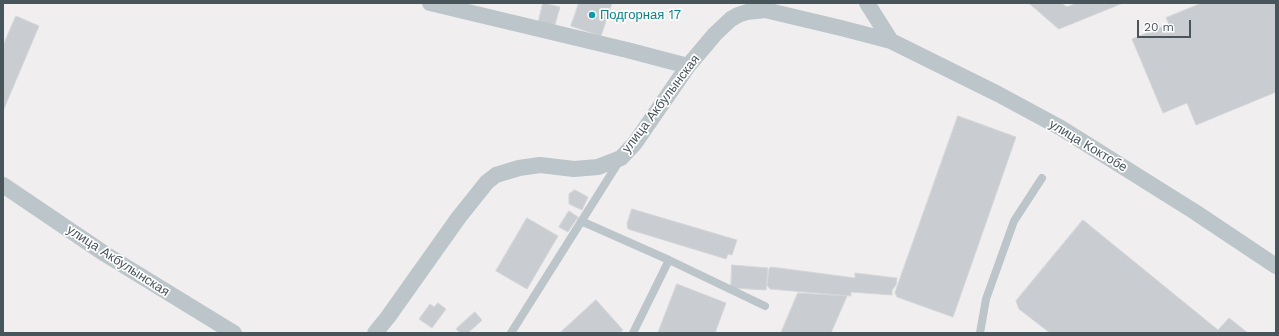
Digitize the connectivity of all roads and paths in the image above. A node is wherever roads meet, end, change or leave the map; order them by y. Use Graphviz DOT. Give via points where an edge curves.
graph roads {
  1 [pos="430,3"];
  2 [pos="867,3"];
  3 [pos="891,41"];
  4 [pos="688,66"];
  5 [pos="621,158"];
  6 [pos="1042,178"];
  7 [pos="3,186"];
  8 [pos="581,221"];
  9 [pos="669,260"];
  10 [pos="1276,266"];
  11 [pos="765,306"];
  12 [pos="234,333"];
  13 [pos="375,333"];
  14 [pos="511,333"];
  15 [pos="633,333"];
  16 [pos="980,333"];
  1 -- 4 [label="street"];
  2 -- 3 [label="street"];
  3 -- 4 [label="street, улица Акбулынская" via="765,10 746,12 731,19"];
  3 -- 10 [label="street, улица Коктобе" via="1061,128 1196,212"];
  4 -- 5 [label="street, улица Акбулынская" via="635,143"];
  5 -- 8 [label="lane"];
  5 -- 13 [label="street, улица Акбулынская" via="598,167 574,169 540,165 496,175 487,182 459,217"];
  6 -- 16 [label="lane" via="1014,221 986,299"];
  7 -- 12 [label="street, улица Акбулынская" via="104,254"];
  8 -- 9 [label="lane"];
  8 -- 14 [label="lane"];
  9 -- 11 [label="lane"];
  9 -- 15 [label="lane"];
}
